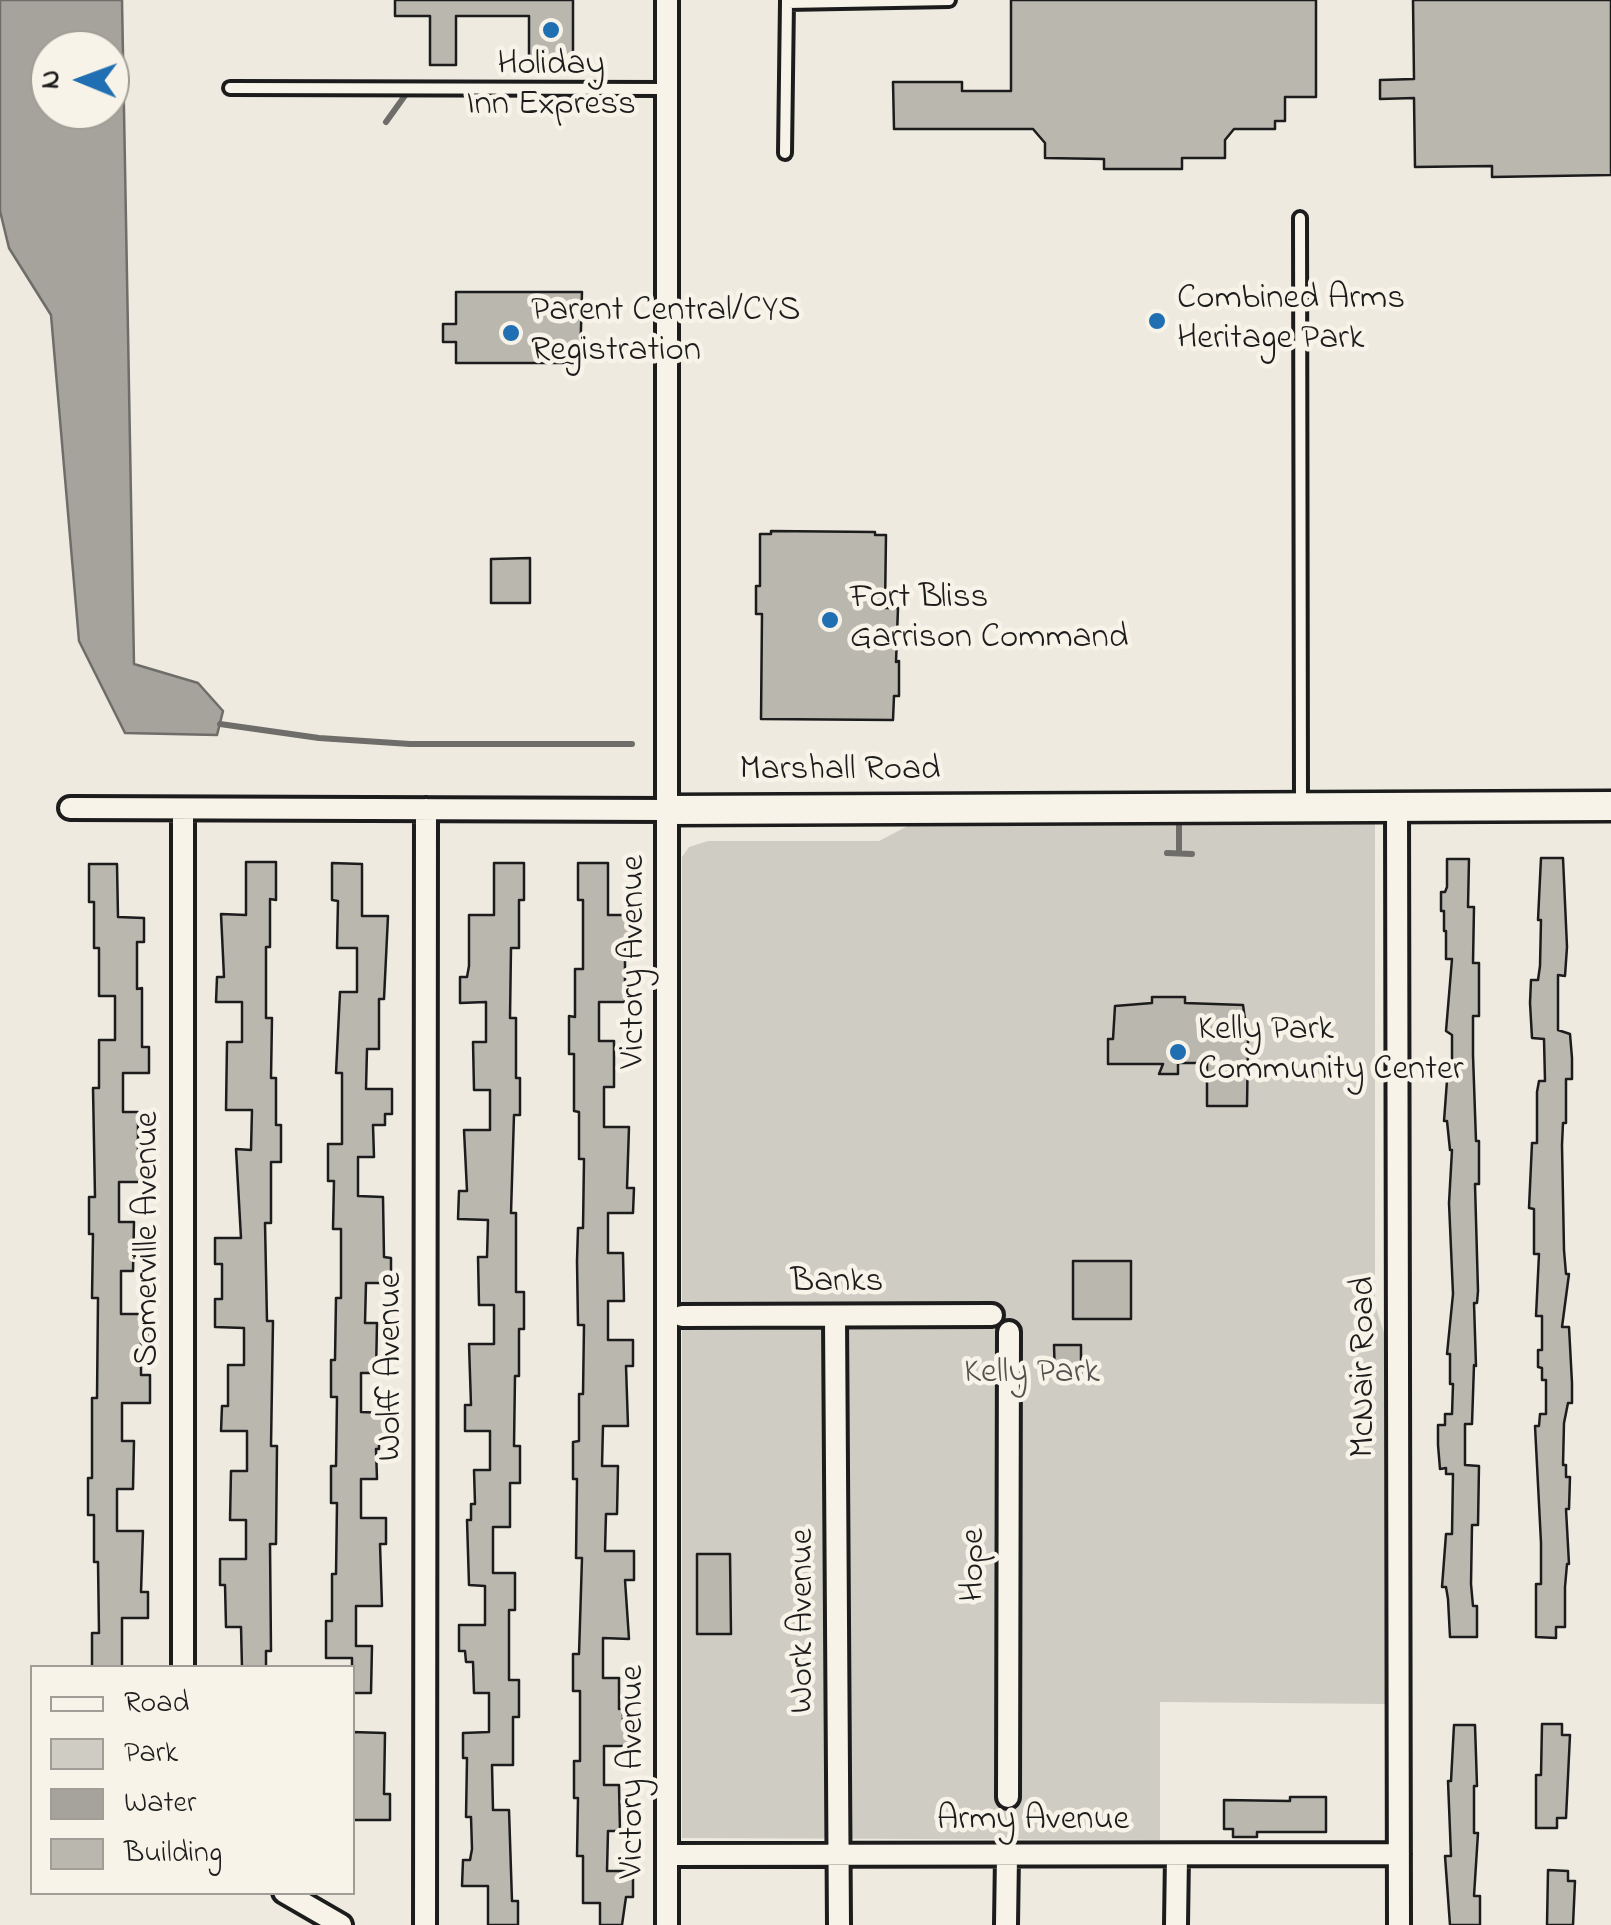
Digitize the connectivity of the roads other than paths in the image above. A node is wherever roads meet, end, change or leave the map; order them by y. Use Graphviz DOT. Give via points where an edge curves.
graph roads {
  1 [pos="667,0"];
  2 [pos="949,0"];
  3 [pos="787,2"];
  4 [pos="230,88"];
  5 [pos="667,89"];
  6 [pos="785,153"];
  7 [pos="1300,218"];
  8 [pos="1611,806"];
  9 [pos="70,808"];
  10 [pos="1397,808"];
  11 [pos="426,809"];
  12 [pos="1301,809"];
  13 [pos="182,810"];
  14 [pos="668,810"];
  15 [pos="992,1315"];
  16 [pos="682,1316"];
  17 [pos="835,1317"];
  18 [pos="1010,1332"];
  19 [pos="183,1665"];
  20 [pos="1008,1797"];
  21 [pos="1399,1854"];
  22 [pos="667,1855"];
  23 [pos="840,1855"];
  24 [pos="1006,1855"];
  25 [pos="1177,1855"];
  26 [pos="289,1895"];
  27 [pos="340,1925"];
  28 [pos="425,1925"];
  29 [pos="667,1925"];
  30 [pos="839,1925"];
  31 [pos="1006,1925"];
  32 [pos="1176,1925"];
  33 [pos="1399,1925"];
  1 -- 5 [label="street, Victory Avenue"];
  2 -- 3 [label="lane"];
  3 -- 6 [label="lane"];
  4 -- 5 [label="lane"];
  5 -- 14 [label="street, Victory Avenue"];
  7 -- 12 [label="lane"];
  8 -- 10 [label="street, Marshall Road"];
  9 -- 13 [label="street, Marshall Road"];
  10 -- 12 [label="street, Marshall Road"];
  10 -- 21 [label="street, McNair Road"];
  11 -- 13 [label="street, Marshall Road"];
  11 -- 14 [label="street, Marshall Road"];
  11 -- 28 [label="street, Wolff Avenue"];
  12 -- 14 [label="street, Marshall Road"];
  13 -- 19 [label="street, Somerville Avenue"];
  14 -- 22 [label="street, Victory Avenue"];
  15 -- 17 [label="street, Banks"];
  16 -- 17 [label="street, Banks"];
  17 -- 23 [label="street, Work Avenue"];
  18 -- 20 [label="street, Hope"];
  21 -- 25 [label="street, Army Avenue"];
  21 -- 33 [label="street, McNair Road"];
  22 -- 23 [label="street, Army Avenue"];
  22 -- 29 [label="street, Victory Avenue"];
  23 -- 24 [label="street, Army Avenue"];
  23 -- 30 [label="street, Work Avenue"];
  24 -- 25 [label="street, Army Avenue"];
  24 -- 31 [label="street"];
  25 -- 32 [label="street"];
  26 -- 27 [label="street"];
}
